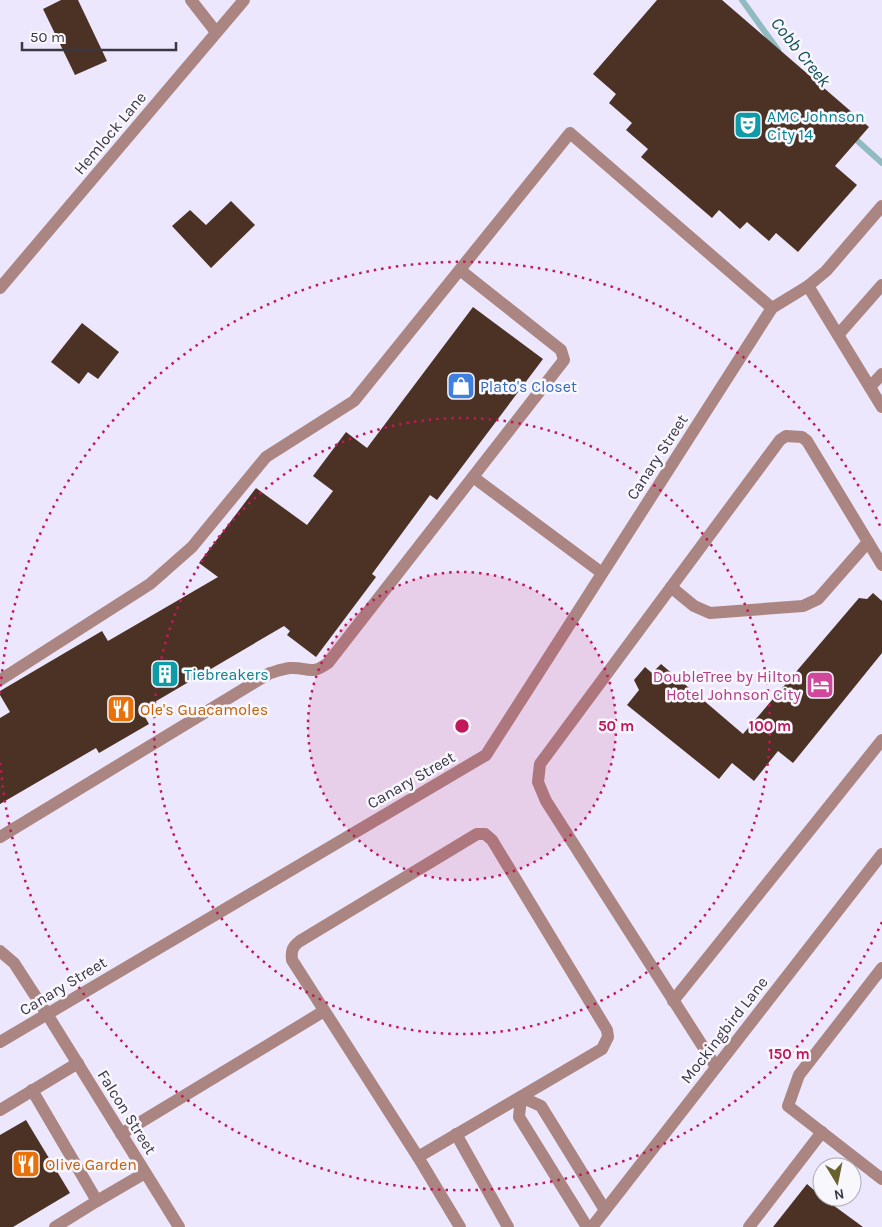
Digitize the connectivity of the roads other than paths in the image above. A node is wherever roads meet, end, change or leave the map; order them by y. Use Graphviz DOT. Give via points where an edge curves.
graph roads {
  1 [pos="191,0"];
  2 [pos="244,0"];
  3 [pos="216,32"];
  4 [pos="882,206"];
  5 [pos="460,270"];
  6 [pos="882,285"];
  7 [pos="808,286"];
  8 [pos="0,288"];
  9 [pos="772,308"];
  10 [pos="838,335"];
  11 [pos="882,374"];
  12 [pos="870,387"];
  13 [pos="882,407"];
  14 [pos="473,477"];
  15 [pos="868,542"];
  16 [pos="882,565"];
  17 [pos="602,573"];
  18 [pos="671,587"];
  19 [pos="0,680"];
  20 [pos="882,740"];
  21 [pos="0,837"];
  22 [pos="882,854"];
  23 [pos="0,952"];
  24 [pos="882,968"];
  25 [pos="673,1001"];
  26 [pos="324,1011"];
  27 [pos="48,1014"];
  28 [pos="0,1042"];
  29 [pos="78,1064"];
  30 [pos="716,1068"];
  31 [pos="32,1090"];
  32 [pos="521,1097"];
  33 [pos="0,1110"];
  34 [pos="822,1132"];
  35 [pos="122,1134"];
  36 [pos="456,1134"];
  37 [pos="418,1157"];
  38 [pos="145,1172"];
  39 [pos="882,1178"];
  40 [pos="97,1202"];
  41 [pos="606,1210"];
  42 [pos="174,1225"];
  43 [pos="55,1227"];
  44 [pos="460,1227"];
  45 [pos="508,1227"];
  46 [pos="587,1227"];
  47 [pos="592,1227"];
  48 [pos="748,1227"];
  1 -- 3 [label="street"];
  2 -- 3 [label="street, Hemlock Lane"];
  3 -- 8 [label="street, Hemlock Lane"];
  4 -- 7 [label="street" via="826,271"];
  5 -- 9 [label="street" via="570,133"];
  5 -- 14 [label="street" via="564,355 561,364"];
  5 -- 19 [label="street" via="354,401 266,457 176,563 150,584"];
  6 -- 10 [label="street"];
  7 -- 9 [label="street"];
  7 -- 10 [label="street"];
  9 -- 17 [label="street, Canary Street"];
  10 -- 12 [label="street"];
  11 -- 12 [label="street"];
  12 -- 13 [label="street"];
  14 -- 17 [label="street"];
  14 -- 21 [label="street" via="328,663 309,672 291,668 270,673"];
  15 -- 16 [label="street"];
  15 -- 18 [label="street" via="818,599 803,606 710,613 694,606"];
  15 -- 18 [label="street" via="807,441 802,436 786,436"];
  17 -- 27 [label="street, Canary Street" via="486,755"];
  18 -- 25 [label="street" via="540,764 538,782 546,801"];
  20 -- 25 [label="street"];
  22 -- 30 [label="street, Mockingbird Lane"];
  23 -- 27 [label="street, Falcon Street" via="14,962"];
  24 -- 34 [label="street" via="799,1075 788,1106"];
  25 -- 30 [label="street"];
  26 -- 32 [label="street" via="292,960 293,946 469,837 484,834 492,840 607,1030 608,1037 602,1049"];
  26 -- 35 [label="street"];
  26 -- 37 [label="street"];
  27 -- 28 [label="street, Canary Street"];
  27 -- 29 [label="street, Falcon Street"];
  29 -- 31 [label="street"];
  29 -- 35 [label="street, Falcon Street"];
  30 -- 41 [label="street, Mockingbird Lane"];
  31 -- 33 [label="street"];
  31 -- 40 [label="street"];
  32 -- 36 [label="street"];
  32 -- 41 [label="street" via="541,1106"];
  32 -- 46 [label="street" via="519,1117"];
  34 -- 39 [label="street"];
  34 -- 48 [label="street"];
  35 -- 38 [label="street, Falcon Street"];
  36 -- 37 [label="street"];
  36 -- 45 [label="street"];
  37 -- 44 [label="street"];
  38 -- 40 [label="street"];
  38 -- 42 [label="street, Falcon Street"];
  40 -- 43 [label="street"];
  41 -- 47 [label="street, Mockingbird Lane"];
}
